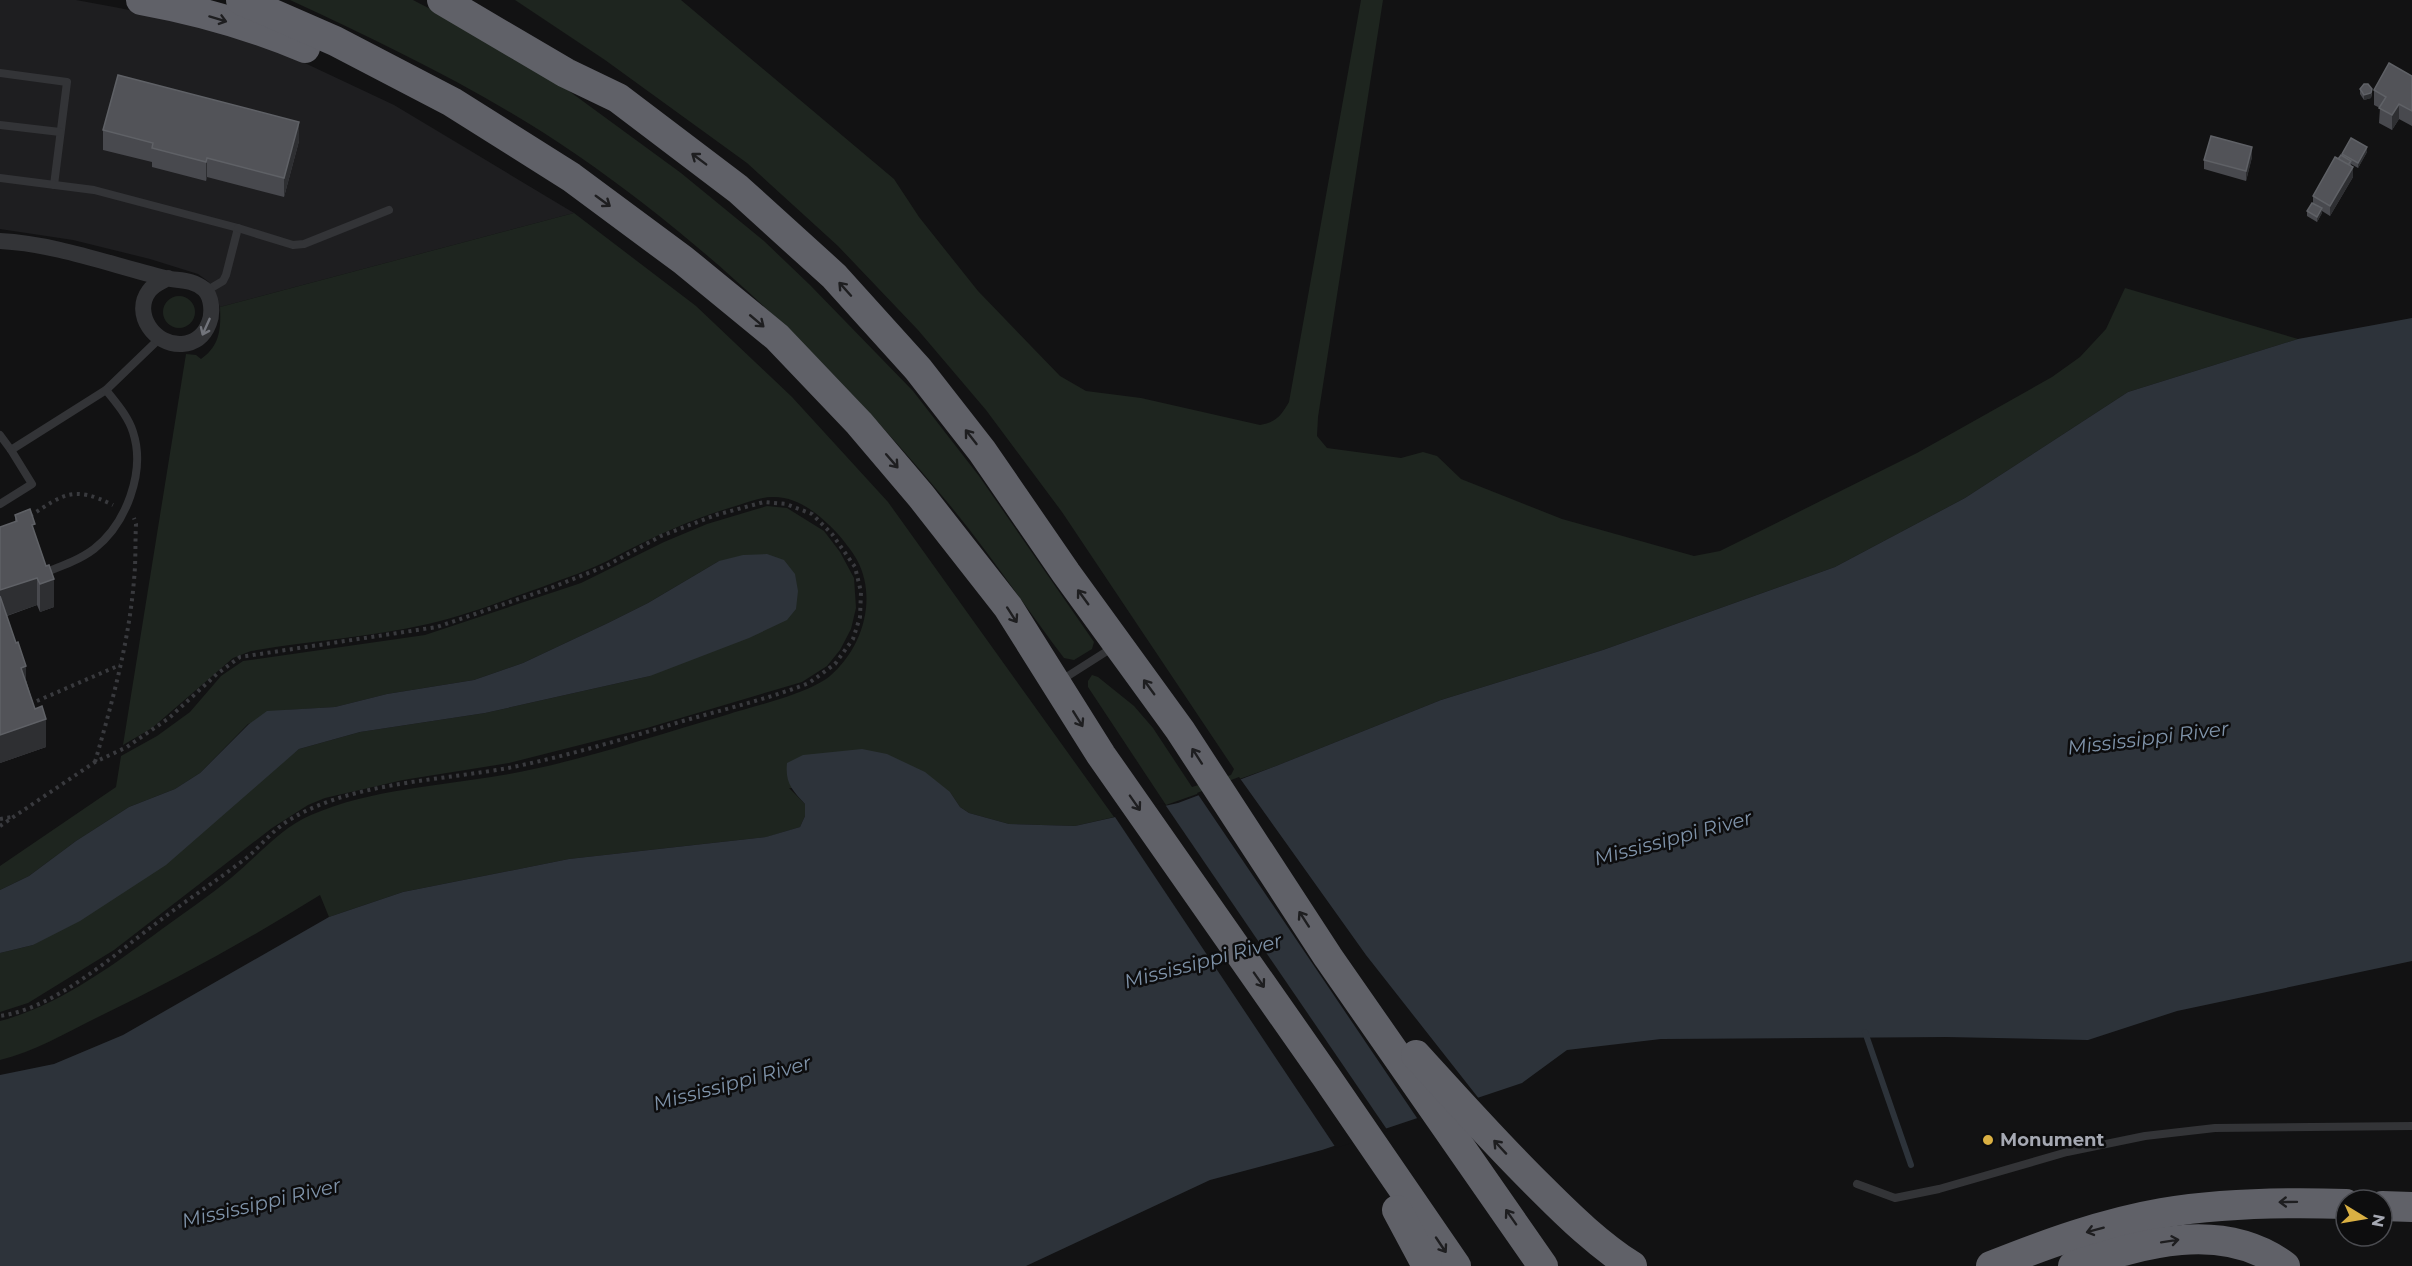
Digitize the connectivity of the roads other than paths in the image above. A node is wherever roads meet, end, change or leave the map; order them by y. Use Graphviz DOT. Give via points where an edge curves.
graph roads {
  1 [pos="141,0"];
  2 [pos="241,0"];
  3 [pos="442,0"];
  4 [pos="480,0"];
  5 [pos="0,73"];
  6 [pos="566,73"];
  7 [pos="0,125"];
  8 [pos="60,132"];
  9 [pos="571,177"];
  10 [pos="0,178"];
  11 [pos="54,184"];
  12 [pos="389,210"];
  13 [pos="238,228"];
  14 [pos="0,241"];
  15 [pos="168,278"];
  16 [pos="206,291"];
  17 [pos="159,339"];
  18 [pos="106,390"];
  19 [pos="0,435"];
  20 [pos="11,450"];
  21 [pos="0,504"];
  22 [pos="39,574"];
  23 [pos="1118,644"];
  24 [pos="1056,683"];
  25 [pos="1328,957"];
  26 [pos="1325,1075"];
  27 [pos="2412,1126"];
  28 [pos="1857,1184"];
  29 [pos="2334,1204"];
  30 [pos="2394,1206"];
  31 [pos="2412,1207"];
  32 [pos="1427,1266"];
  33 [pos="1456,1266"];
  34 [pos="1543,1266"];
  35 [pos="1632,1266"];
  36 [pos="1991,1266"];
  37 [pos="2073,1266"];
  38 [pos="2285,1266"];
  1 -- 9 [label="highway, one-way" via="177,6 284,39 415,96"];
  2 -- 9 [label="highway" via="335,41 452,102"];
  3 -- 6 [label="highway"];
  4 -- 6 [label="highway" via="518,24"];
  5 -- 8 [label="lane" via="67,82"];
  23 -- 6 [label="highway, one-way" via="982,451 918,369 834,276 729,182 618,98"];
  7 -- 8 [label="lane"];
  8 -- 11 [label="lane"];
  9 -- 24 [label="highway, one-way" via="683,260 777,337 851,414 1008,607"];
  10 -- 11 [label="lane"];
  11 -- 13 [label="lane" via="94,190"];
  12 -- 13 [label="lane" via="304,244 293,245"];
  13 -- 16 [label="lane" via="223,281"];
  14 -- 15 [label="street" via="99,259"];
  15 -- 16 [label="street" via="196,283"];
  15 -- 17 [label="street" via="147,292 144,310 146,323"];
  16 -- 17 [label="street, one-way" via="212,310 202,336 180,345"];
  17 -- 18 [label="lane"];
  18 -- 20 [label="lane"];
  18 -- 22 [label="lane" via="133,433 134,482 126,508 95,548 78,560"];
  19 -- 20 [label="lane"];
  20 -- 21 [label="lane" via="32,484"];
  23 -- 24 [label="lane"];
  25 -- 23 [label="highway, one-way" via="1180,730"];
  24 -- 26 [label="highway, one-way" via="1101,755"];
  34 -- 25 [label="highway, one-way"];
  35 -- 25 [label="highway, one-way" via="1569,1216 1502,1149"];
  26 -- 32 [label="highway"];
  26 -- 33 [label="highway, one-way"];
  27 -- 28 [label="lane" via="2215,1128 2145,1136 2067,1152 1895,1198"];
  29 -- 36 [label="highway, one-way" via="2244,1204 2161,1214 2086,1233"];
  30 -- 31 [label="highway"];
  37 -- 38 [label="highway, one-way" via="2168,1241 2199,1238 2251,1247"];
}
